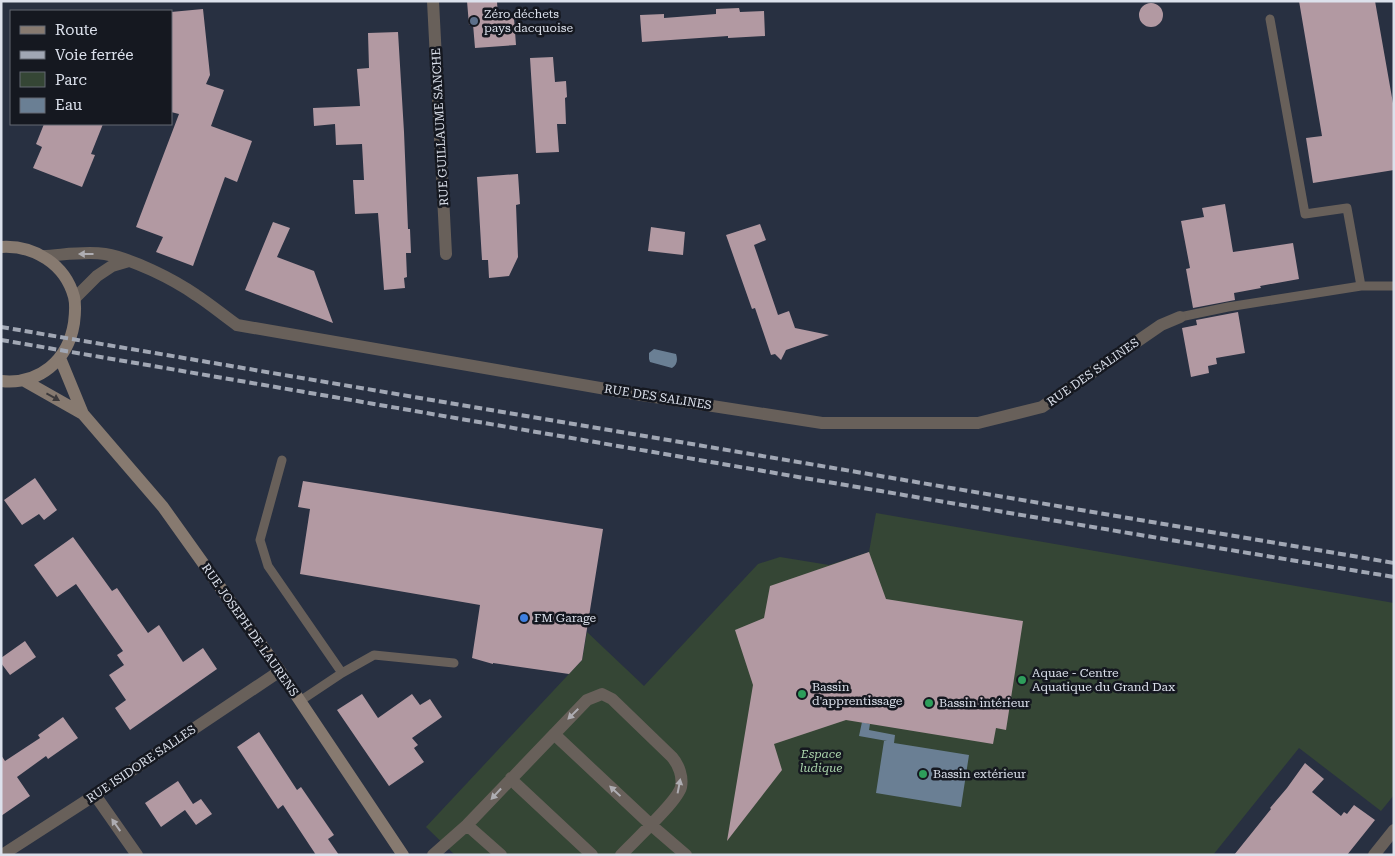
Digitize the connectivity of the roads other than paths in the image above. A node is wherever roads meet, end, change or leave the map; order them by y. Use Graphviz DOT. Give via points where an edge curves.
graph roads {
  1 [pos="433,1"];
  2 [pos="1270,19"];
  3 [pos="1,247"];
  4 [pos="446,254"];
  5 [pos="43,256"];
  6 [pos="128,261"];
  7 [pos="1361,286"];
  8 [pos="1394,286"];
  9 [pos="75,298"];
  10 [pos="1180,317"];
  11 [pos="60,358"];
  12 [pos="23,380"];
  13 [pos="1,381"];
  14 [pos="84,414"];
  15 [pos="282,460"];
  16 [pos="454,663"];
  17 [pos="280,671"];
  18 [pos="342,673"];
  19 [pos="300,701"];
  20 [pos="554,734"];
  21 [pos="512,778"];
  22 [pos="95,795"];
  23 [pos="650,824"];
  24 [pos="467,825"];
  25 [pos="1394,830"];
  26 [pos="2,855"];
  27 [pos="137,855"];
  28 [pos="403,855"];
  29 [pos="433,855"];
  30 [pos="500,855"];
  31 [pos="592,855"];
  32 [pos="621,855"];
  33 [pos="686,855"];
  34 [pos="1374,855"];
  1 -- 4 [label="street, RUE GUILLAUME SANCHE"];
  2 -- 7 [label="lane" via="1305,214 1347,208"];
  3 -- 5 [label="main road" via="28,249"];
  6 -- 5 [label="street, RUE DES SALINES, one-way" via="104,254"];
  5 -- 9 [label="main road" via="68,281"];
  6 -- 9 [label="street" via="97,276"];
  6 -- 10 [label="street, RUE DES SALINES" via="196,295 237,325 822,423 978,423 1042,407 1161,325"];
  7 -- 8 [label="lane"];
  7 -- 10 [label="lane"];
  9 -- 11 [label="main road" via="73,328"];
  11 -- 12 [label="main road" via="37,376"];
  11 -- 14 [label="main road, RUE JOSEPH DE LAURENS"];
  12 -- 13 [label="main road"];
  12 -- 14 [label="main road, RUE JOSEPH DE LAURENS, one-way"];
  14 -- 17 [label="main road, RUE JOSEPH DE LAURENS" via="163,507"];
  15 -- 18 [label="lane" via="260,540 268,566"];
  16 -- 18 [label="lane" via="374,655"];
  17 -- 19 [label="main road, RUE JOSEPH DE LAURENS"];
  17 -- 22 [label="street, RUE ISIDORE SALLES"];
  18 -- 19 [label="lane"];
  19 -- 28 [label="main road, RUE JOSEPH DE LAURENS"];
  20 -- 21 [label="street"];
  23 -- 20 [label="street, one-way"];
  23 -- 20 [label="street, one-way" via="675,799 681,787 680,773 675,760 612,699 602,694 587,700"];
  21 -- 24 [label="street, one-way"];
  21 -- 31 [label="street"];
  22 -- 26 [label="street, RUE ISIDORE SALLES"];
  27 -- 22 [label="street, one-way"];
  23 -- 32 [label="street"];
  23 -- 33 [label="street"];
  24 -- 29 [label="street"];
  24 -- 30 [label="street"];
  25 -- 34 [label="street"];
}
